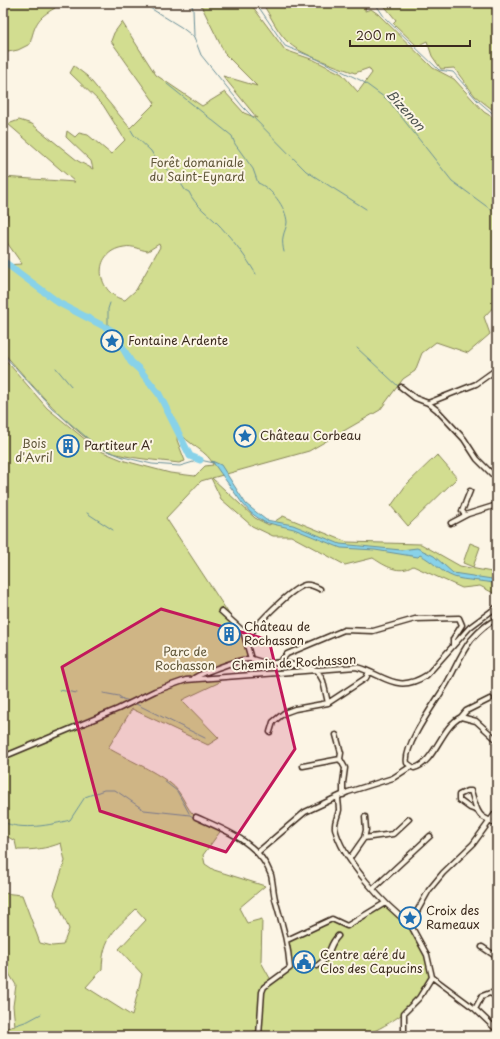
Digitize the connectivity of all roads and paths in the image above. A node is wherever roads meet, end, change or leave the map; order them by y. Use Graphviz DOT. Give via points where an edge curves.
graph roads {
  1 [pos="497,370"];
  2 [pos="401,387"];
  3 [pos="428,403"];
  4 [pos="497,478"];
  5 [pos="470,491"];
  6 [pos="497,505"];
  7 [pos="465,516"];
  8 [pos="451,523"];
  9 [pos="320,589"];
  10 [pos="497,607"];
  11 [pos="221,612"];
  12 [pos="497,620"];
  13 [pos="247,641"];
  14 [pos="453,646"];
  15 [pos="251,659"];
  16 [pos="280,662"];
  17 [pos="317,670"];
  18 [pos="369,672"];
  19 [pos="194,678"];
  20 [pos="490,699"];
  21 [pos="328,703"];
  22 [pos="461,717"];
  23 [pos="270,732"];
  24 [pos="336,735"];
  25 [pos="497,740"];
  26 [pos="3,757"];
  27 [pos="340,759"];
  28 [pos="303,766"];
  29 [pos="410,767"];
  30 [pos="343,795"];
  31 [pos="338,798"];
  32 [pos="497,810"];
  33 [pos="478,811"];
  34 [pos="365,816"];
  35 [pos="196,817"];
  36 [pos="409,819"];
  37 [pos="490,819"];
  38 [pos="497,825"];
  39 [pos="430,836"];
  40 [pos="364,838"];
  41 [pos="258,852"];
  42 [pos="350,858"];
  43 [pos="497,880"];
  44 [pos="373,889"];
  45 [pos="497,892"];
  46 [pos="385,903"];
  47 [pos="410,924"];
  48 [pos="338,936"];
  49 [pos="287,940"];
  50 [pos="482,947"];
  51 [pos="497,958"];
  52 [pos="317,966"];
  53 [pos="432,977"];
  54 [pos="497,997"];
  55 [pos="475,1009"];
  56 [pos="497,1030"];
  57 [pos="259,1035"];
  58 [pos="252,1036"];
  59 [pos="404,1036"];
  1 -- 3 [label="street" via="476,384"];
  2 -- 3 [label="street" via="415,398"];
  3 -- 4 [label="street" via="453,426 477,459"];
  5 -- 7 [label="street" via="462,511"];
  6 -- 7 [label="street"];
  7 -- 8 [label="street"];
  9 -- 13 [label="street" via="308,585 298,588 256,625"];
  10 -- 14 [label="street, Chemin de Rochasson" via="470,627"];
  11 -- 13 [label="street" via="240,627"];
  12 -- 29 [label="street" via="489,622 471,640 428,711 406,760"];
  13 -- 15 [label="street"];
  14 -- 16 [label="street" via="453,639 461,627 460,620 457,617 428,617 412,619 373,631 344,630 287,654"];
  14 -- 18 [label="street, Chemin de Rochasson" via="428,675 420,680 397,683"];
  15 -- 16 [label="street" via="263,663"];
  15 -- 19 [label="street" via="202,673"];
  16 -- 17 [label="street"];
  17 -- 18 [label="street, Chemin de Rochasson" via="356,667"];
  17 -- 19 [label="street, Chemin de Rochasson"];
  17 -- 21 [label="street" via="323,681"];
  18 -- 21 [label="street" via="366,678"];
  19 -- 26 [label="street, Chemin de Rochasson" via="155,691"];
  20 -- 22 [label="street" via="466,711"];
  21 -- 23 [label="street" via="284,713 273,722"];
  22 -- 25 [label="street" via="476,721"];
  22 -- 29 [label="street" via="448,728 424,764"];
  24 -- 27 [label="street"];
  27 -- 28 [label="street"];
  27 -- 30 [label="street" via="345,768"];
  29 -- 30 [label="street" via="389,780"];
  30 -- 31 [label="street"];
  31 -- 41 [label="street" via="302,814"];
  31 -- 42 [label="street" via="339,810 334,827"];
  32 -- 37 [label="street"];
  33 -- 33 [label="street" via="471,791 459,796 459,800"];
  33 -- 37 [label="street" via="483,817"];
  34 -- 40 [label="street"];
  35 -- 41 [label="street" via="230,832"];
  36 -- 40 [label="street" via="393,834"];
  37 -- 38 [label="street"];
  37 -- 47 [label="street" via="473,844 429,890"];
  39 -- 44 [label="street"];
  40 -- 42 [label="street"];
  41 -- 49 [label="street" via="271,875"];
  42 -- 44 [label="street"];
  43 -- 45 [label="street"];
  44 -- 46 [label="street"];
  46 -- 47 [label="street"];
  46 -- 49 [label="street" via="347,926 332,919"];
  47 -- 53 [label="street" via="427,956"];
  48 -- 52 [label="street" via="331,945 329,954"];
  49 -- 57 [label="street" via="290,968 264,987"];
  50 -- 51 [label="street"];
  53 -- 55 [label="street"];
  53 -- 59 [label="street" via="419,998 404,1013"];
  54 -- 55 [label="street" via="490,993 482,996"];
  55 -- 56 [label="street"];
  57 -- 58 [label="street"];
}
